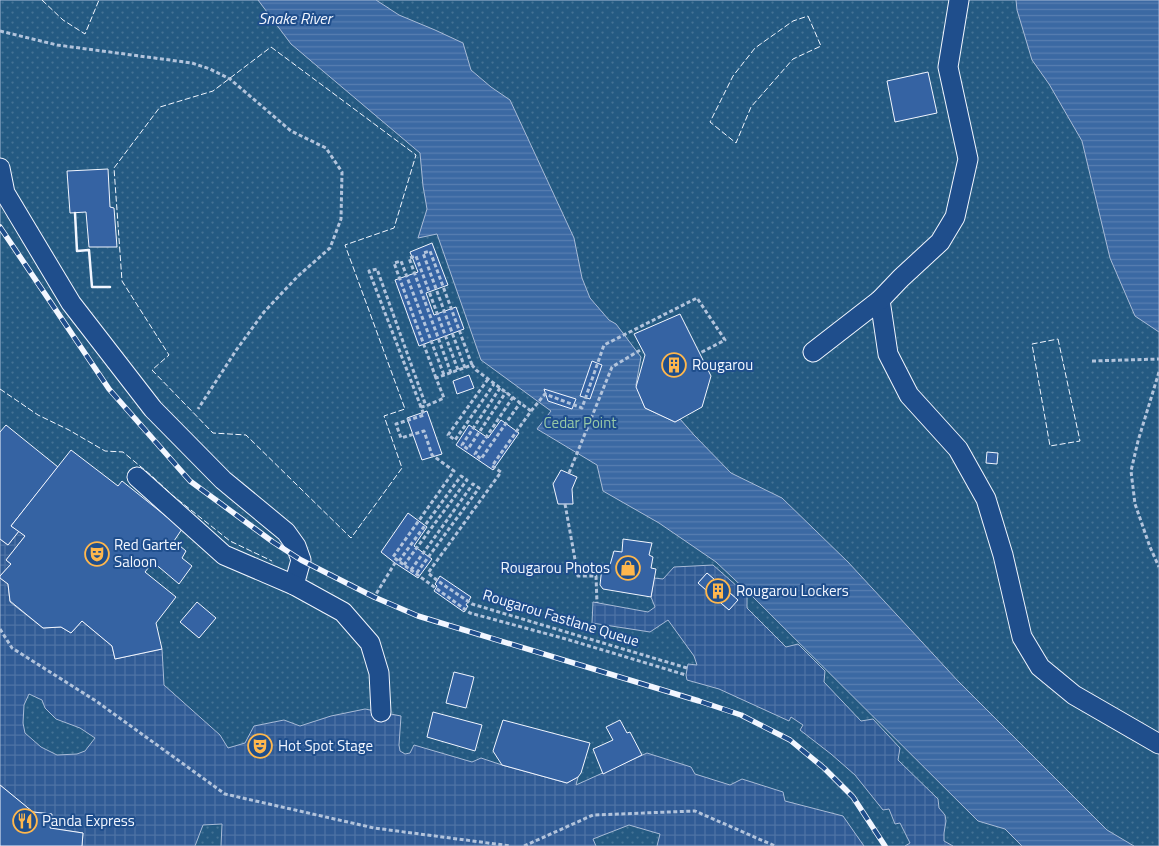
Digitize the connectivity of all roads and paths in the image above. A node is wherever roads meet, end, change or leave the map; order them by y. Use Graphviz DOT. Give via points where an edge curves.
graph roads {
  1 [pos="959,0"];
  2 [pos="0,31"];
  3 [pos="0,168"];
  4 [pos="880,300"];
  5 [pos="642,349"];
  6 [pos="813,352"];
  7 [pos="700,353"];
  8 [pos="1159,359"];
  9 [pos="1092,360"];
  10 [pos="472,365"];
  11 [pos="465,368"];
  12 [pos="458,370"];
  13 [pos="1159,372"];
  14 [pos="451,373"];
  15 [pos="444,375"];
  16 [pos="436,378"];
  17 [pos="488,378"];
  18 [pos="494,384"];
  19 [pos="500,388"];
  20 [pos="506,392"];
  21 [pos="513,397"];
  22 [pos="520,403"];
  23 [pos="426,406"];
  24 [pos="421,407"];
  25 [pos="532,411"];
  26 [pos="179,435"];
  27 [pos="569,473"];
  28 [pos="137,477"];
  29 [pos="565,504"];
  30 [pos="397,562"];
  31 [pos="404,565"];
  32 [pos="1159,566"];
  33 [pos="411,570"];
  34 [pos="416,574"];
  35 [pos="294,585"];
  36 [pos="597,603"];
  37 [pos="0,629"];
  38 [pos="358,629"];
  39 [pos="687,668"];
  40 [pos="686,675"];
  41 [pos="381,712"];
  42 [pos="1159,744"];
  43 [pos="511,846"];
  44 [pos="524,846"];
  45 [pos="775,846"];
  1 -- 4 [label="lane" via="948,68 968,159 955,217 940,242"];
  2 -- 26 [label="path" via="57,45 210,69 230,78 291,131 326,148 342,172 341,219 330,248 264,312"];
  3 -- 26 [label="lane" via="5,193 71,304 153,409"];
  4 -- 6 [label="lane"];
  4 -- 42 [label="lane" via="888,354 910,395 958,450 986,499 1022,638 1040,667 1074,695"];
  5 -- 27 [label="path" via="612,367"];
  7 -- 25 [label="path" via="725,340 697,298 604,345 582,408 545,394"];
  8 -- 9 [label="path"];
  10 -- 11 [label="path"];
  10 -- 11 [label="path" via="430,251 423,253"];
  10 -- 17 [label="path"];
  11 -- 12 [label="path"];
  12 -- 14 [label="path"];
  12 -- 14 [label="path" via="416,256 409,258"];
  13 -- 32 [label="path" via="1131,471 1135,504"];
  14 -- 15 [label="path"];
  15 -- 16 [label="path"];
  15 -- 16 [label="path" via="402,261 394,263"];
  16 -- 23 [label="path" via="444,398"];
  17 -- 18 [label="path"];
  17 -- 18 [label="path" via="448,435 455,440"];
  18 -- 19 [label="path"];
  19 -- 20 [label="path"];
  19 -- 20 [label="path" via="462,445 468,449"];
  20 -- 21 [label="path"];
  21 -- 22 [label="path"];
  21 -- 22 [label="path" via="475,454 481,459"];
  22 -- 25 [label="path"];
  23 -- 24 [label="path"];
  23 -- 24 [label="path" via="377,269 369,271"];
  24 -- 30 [label="path" via="424,415 396,424 401,438 424,431 432,455 454,471 393,558"];
  25 -- 39 [label="path, Rougarou Fastlane Queue" via="492,466 501,472 428,573 472,604"];
  26 -- 35 [label="lane" via="223,480 286,532 301,560"];
  28 -- 35 [label="lane" via="224,555"];
  29 -- 36 [label="path" via="578,576 596,576"];
  30 -- 31 [label="path"];
  30 -- 31 [label="path" via="461,476 467,480"];
  30 -- 38 [label="path" via="377,591"];
  31 -- 33 [label="path"];
  33 -- 34 [label="path"];
  33 -- 34 [label="path" via="473,484 479,488"];
  34 -- 40 [label="path" via="470,613"];
  35 -- 38 [label="lane" via="343,612"];
  37 -- 43 [label="path" via="12,648 96,701 225,794 374,828"];
  38 -- 41 [label="lane" via="370,643 379,673"];
  44 -- 45 [label="path" via="593,815 695,811"];
}
